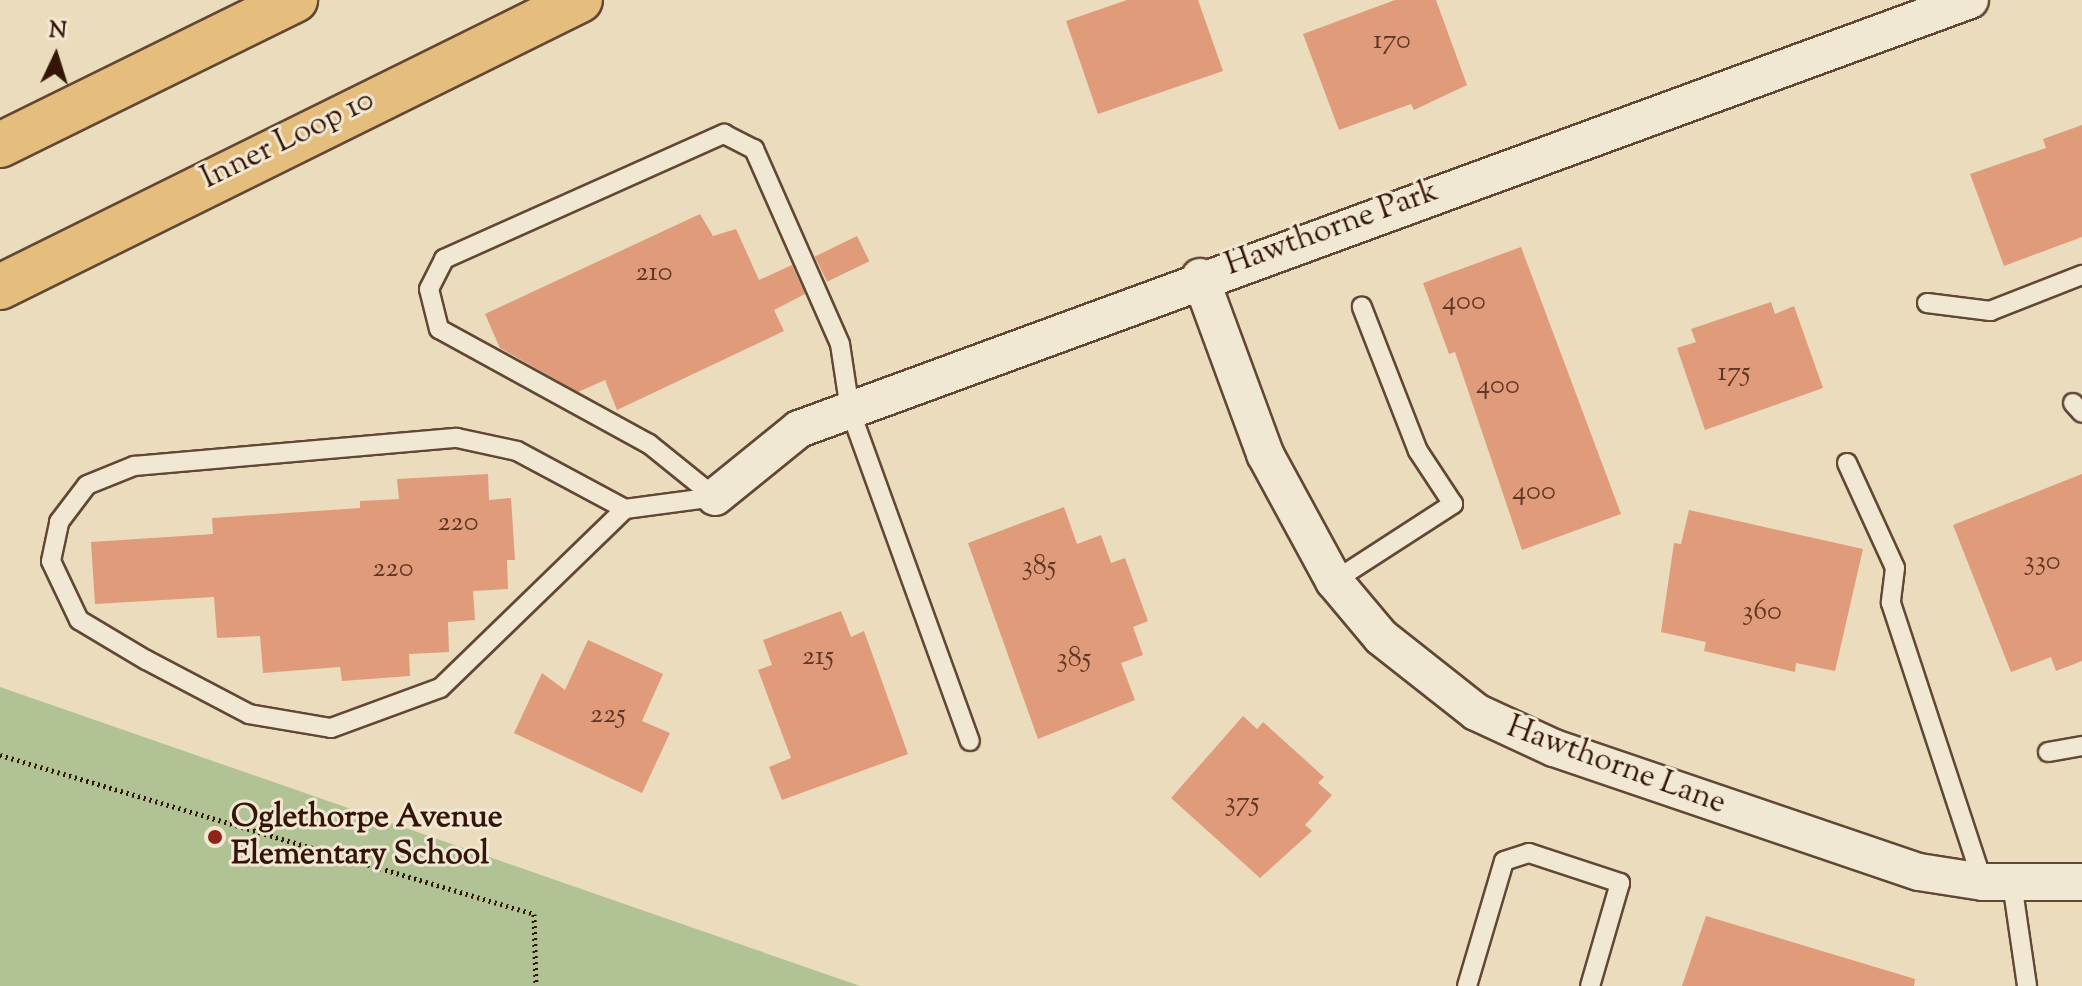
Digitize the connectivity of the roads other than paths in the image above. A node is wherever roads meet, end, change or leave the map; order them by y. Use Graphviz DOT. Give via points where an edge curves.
graph roads {
  1 [pos="295,0"];
  2 [pos="580,0"];
  3 [pos="1970,0"];
  4 [pos="0,145"];
  5 [pos="2082,275"];
  6 [pos="1200,277"];
  7 [pos="0,287"];
  8 [pos="1927,303"];
  9 [pos="1362,307"];
  10 [pos="850,410"];
  11 [pos="1847,463"];
  12 [pos="715,497"];
  13 [pos="625,509"];
  14 [pos="1334,581"];
  15 [pos="970,741"];
  16 [pos="2082,746"];
  17 [pos="2048,752"];
  18 [pos="2082,882"];
  19 [pos="1998,883"];
  20 [pos="1467,986"];
  21 [pos="1590,986"];
  22 [pos="2027,986"];
  1 -- 4 [label="highway"];
  2 -- 7 [label="highway, Inner Loop 10"];
  3 -- 6 [label="street, Hawthorne Park"];
  5 -- 8 [label="lane" via="1990,311"];
  6 -- 10 [label="street, Hawthorne Park"];
  6 -- 14 [label="street, Hawthorne Lane" via="1265,454"];
  9 -- 14 [label="lane" via="1418,451 1453,504"];
  10 -- 12 [label="street, Hawthorne Park" via="799,429"];
  10 -- 12 [label="lane" via="840,344 754,149 742,137 710,140 444,259 431,273 439,329 649,444"];
  10 -- 15 [label="lane"];
  11 -- 19 [label="lane" via="1895,568 1891,603"];
  12 -- 13 [label="lane"];
  13 -- 13 [label="lane" via="517,451 457,438 134,466 87,485 59,522 51,561 79,620 146,660 249,714 331,728 440,688"];
  14 -- 19 [label="street, Hawthorne Lane" via="1426,677 1528,736 1919,872"];
  16 -- 17 [label="lane"];
  18 -- 19 [label="street, Hawthorne Lane"];
  19 -- 22 [label="lane"];
  20 -- 21 [label="lane" via="1504,861 1529,853 1620,883"];
}
